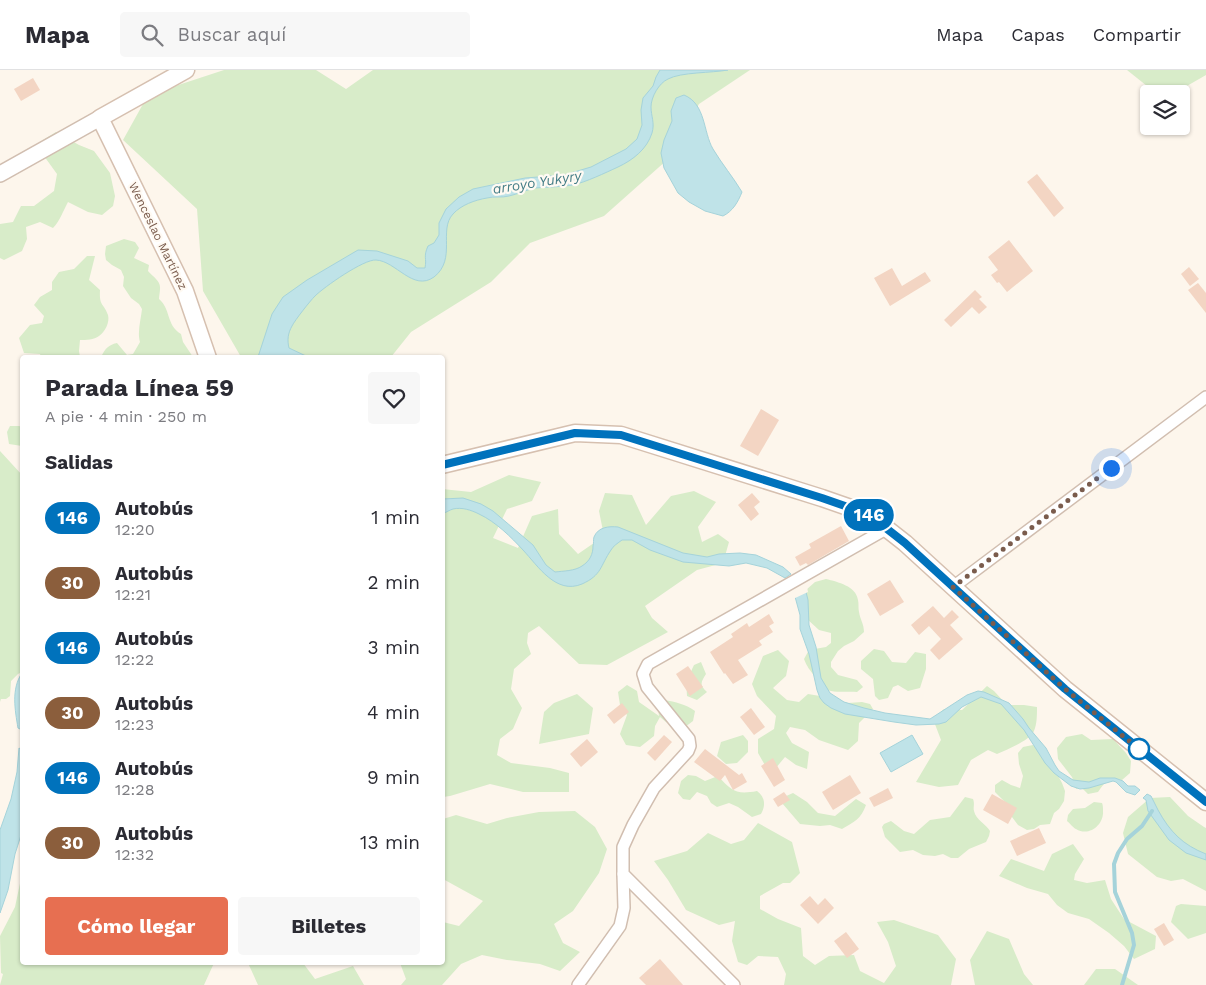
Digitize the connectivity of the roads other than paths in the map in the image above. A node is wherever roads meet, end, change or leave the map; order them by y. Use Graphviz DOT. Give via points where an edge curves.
graph roads {
  1 [pos="186,70"];
  2 [pos="100,118"];
  3 [pos="0,174"];
  4 [pos="207,355"];
  5 [pos="1206,397"];
  6 [pos="445,464"];
  7 [pos="886,529"];
  8 [pos="953,587"];
  9 [pos="1206,802"];
  10 [pos="623,874"];
  11 [pos="578,985"];
  12 [pos="734,985"];
  1 -- 2 [label="main road"];
  2 -- 3 [label="street"];
  2 -- 4 [label="main road, Wenceslao Martínez" via="184,292"];
  5 -- 8 [label="street"];
  6 -- 7 [label="main road" via="575,433 621,435 868,514"];
  7 -- 8 [label="main road"];
  7 -- 10 [label="street" via="648,664 643,674 647,687 690,739 690,746 654,788 633,825 623,847"];
  8 -- 9 [label="main road" via="1065,689"];
  10 -- 11 [label="street" via="624,908 620,926"];
  10 -- 12 [label="street"];
}
